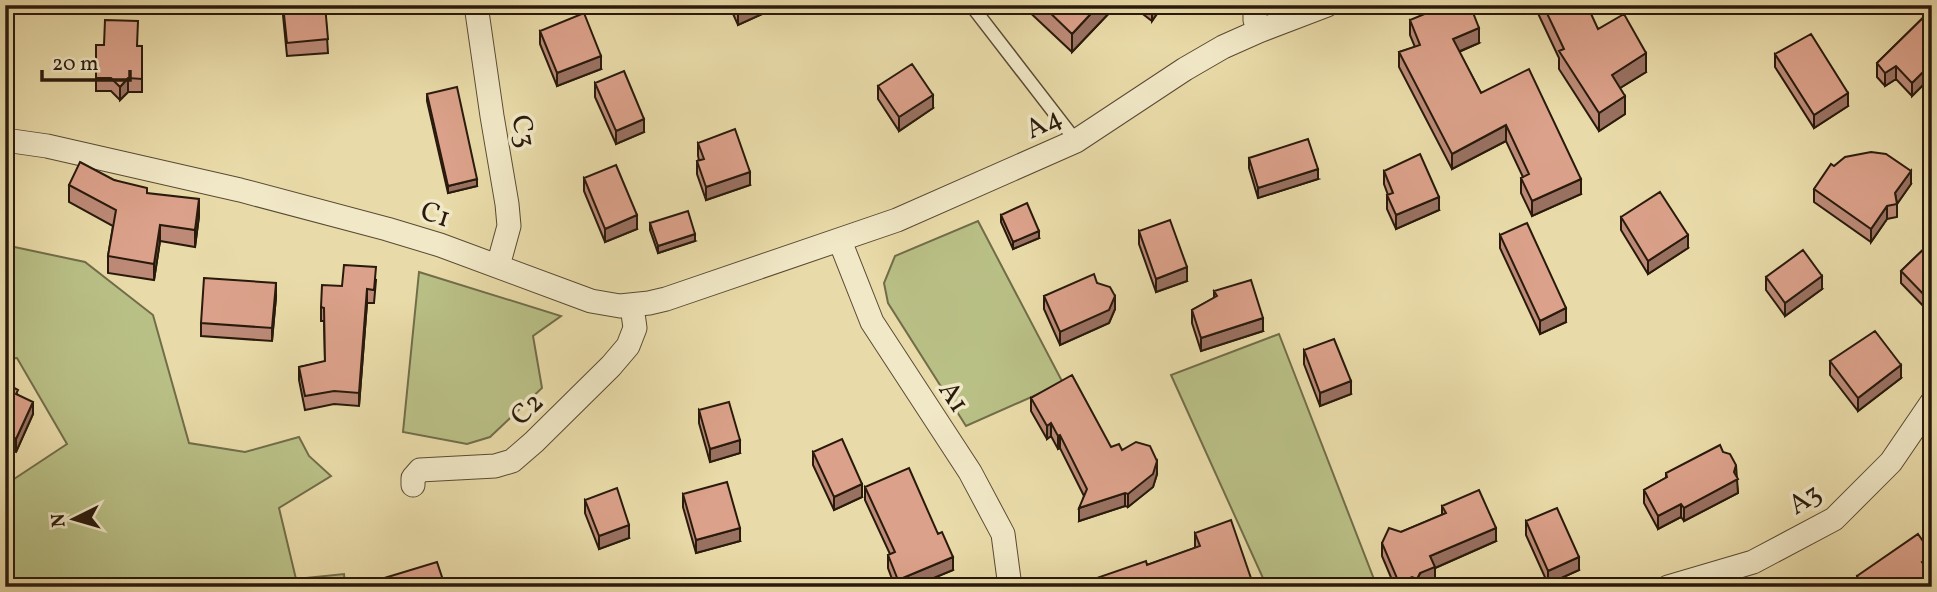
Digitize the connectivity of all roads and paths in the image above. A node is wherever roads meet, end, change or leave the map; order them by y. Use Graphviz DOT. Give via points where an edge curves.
graph roads {
  1 [pos="475,5"];
  2 [pos="971,5"];
  3 [pos="1255,5"];
  4 [pos="1327,5"];
  5 [pos="1259,31"];
  6 [pos="5,140"];
  7 [pos="1076,141"];
  8 [pos="840,241"];
  9 [pos="498,266"];
  10 [pos="632,306"];
  11 [pos="1932,402"];
  12 [pos="413,485"];
  13 [pos="1010,587"];
  14 [pos="1668,587"];
  1 -- 9 [label="street, C3" via="508,204 509,226"];
  2 -- 7 [label="lane"];
  3 -- 5 [label="street"];
  4 -- 5 [label="street, A4"];
  5 -- 7 [label="street, A4" via="1185,68"];
  6 -- 9 [label="street, C1" via="47,145 240,190 387,229"];
  7 -- 8 [label="street, A4"];
  8 -- 10 [label="street, C1"];
  8 -- 13 [label="street, A1" via="872,322 970,472 1003,534"];
  9 -- 10 [label="street, C1" via="591,301"];
  10 -- 12 [label="street, C2" via="635,328 628,346 512,461 420,470"];
  11 -- 14 [label="street, A3" via="1891,461 1834,519 1753,562"];
}
